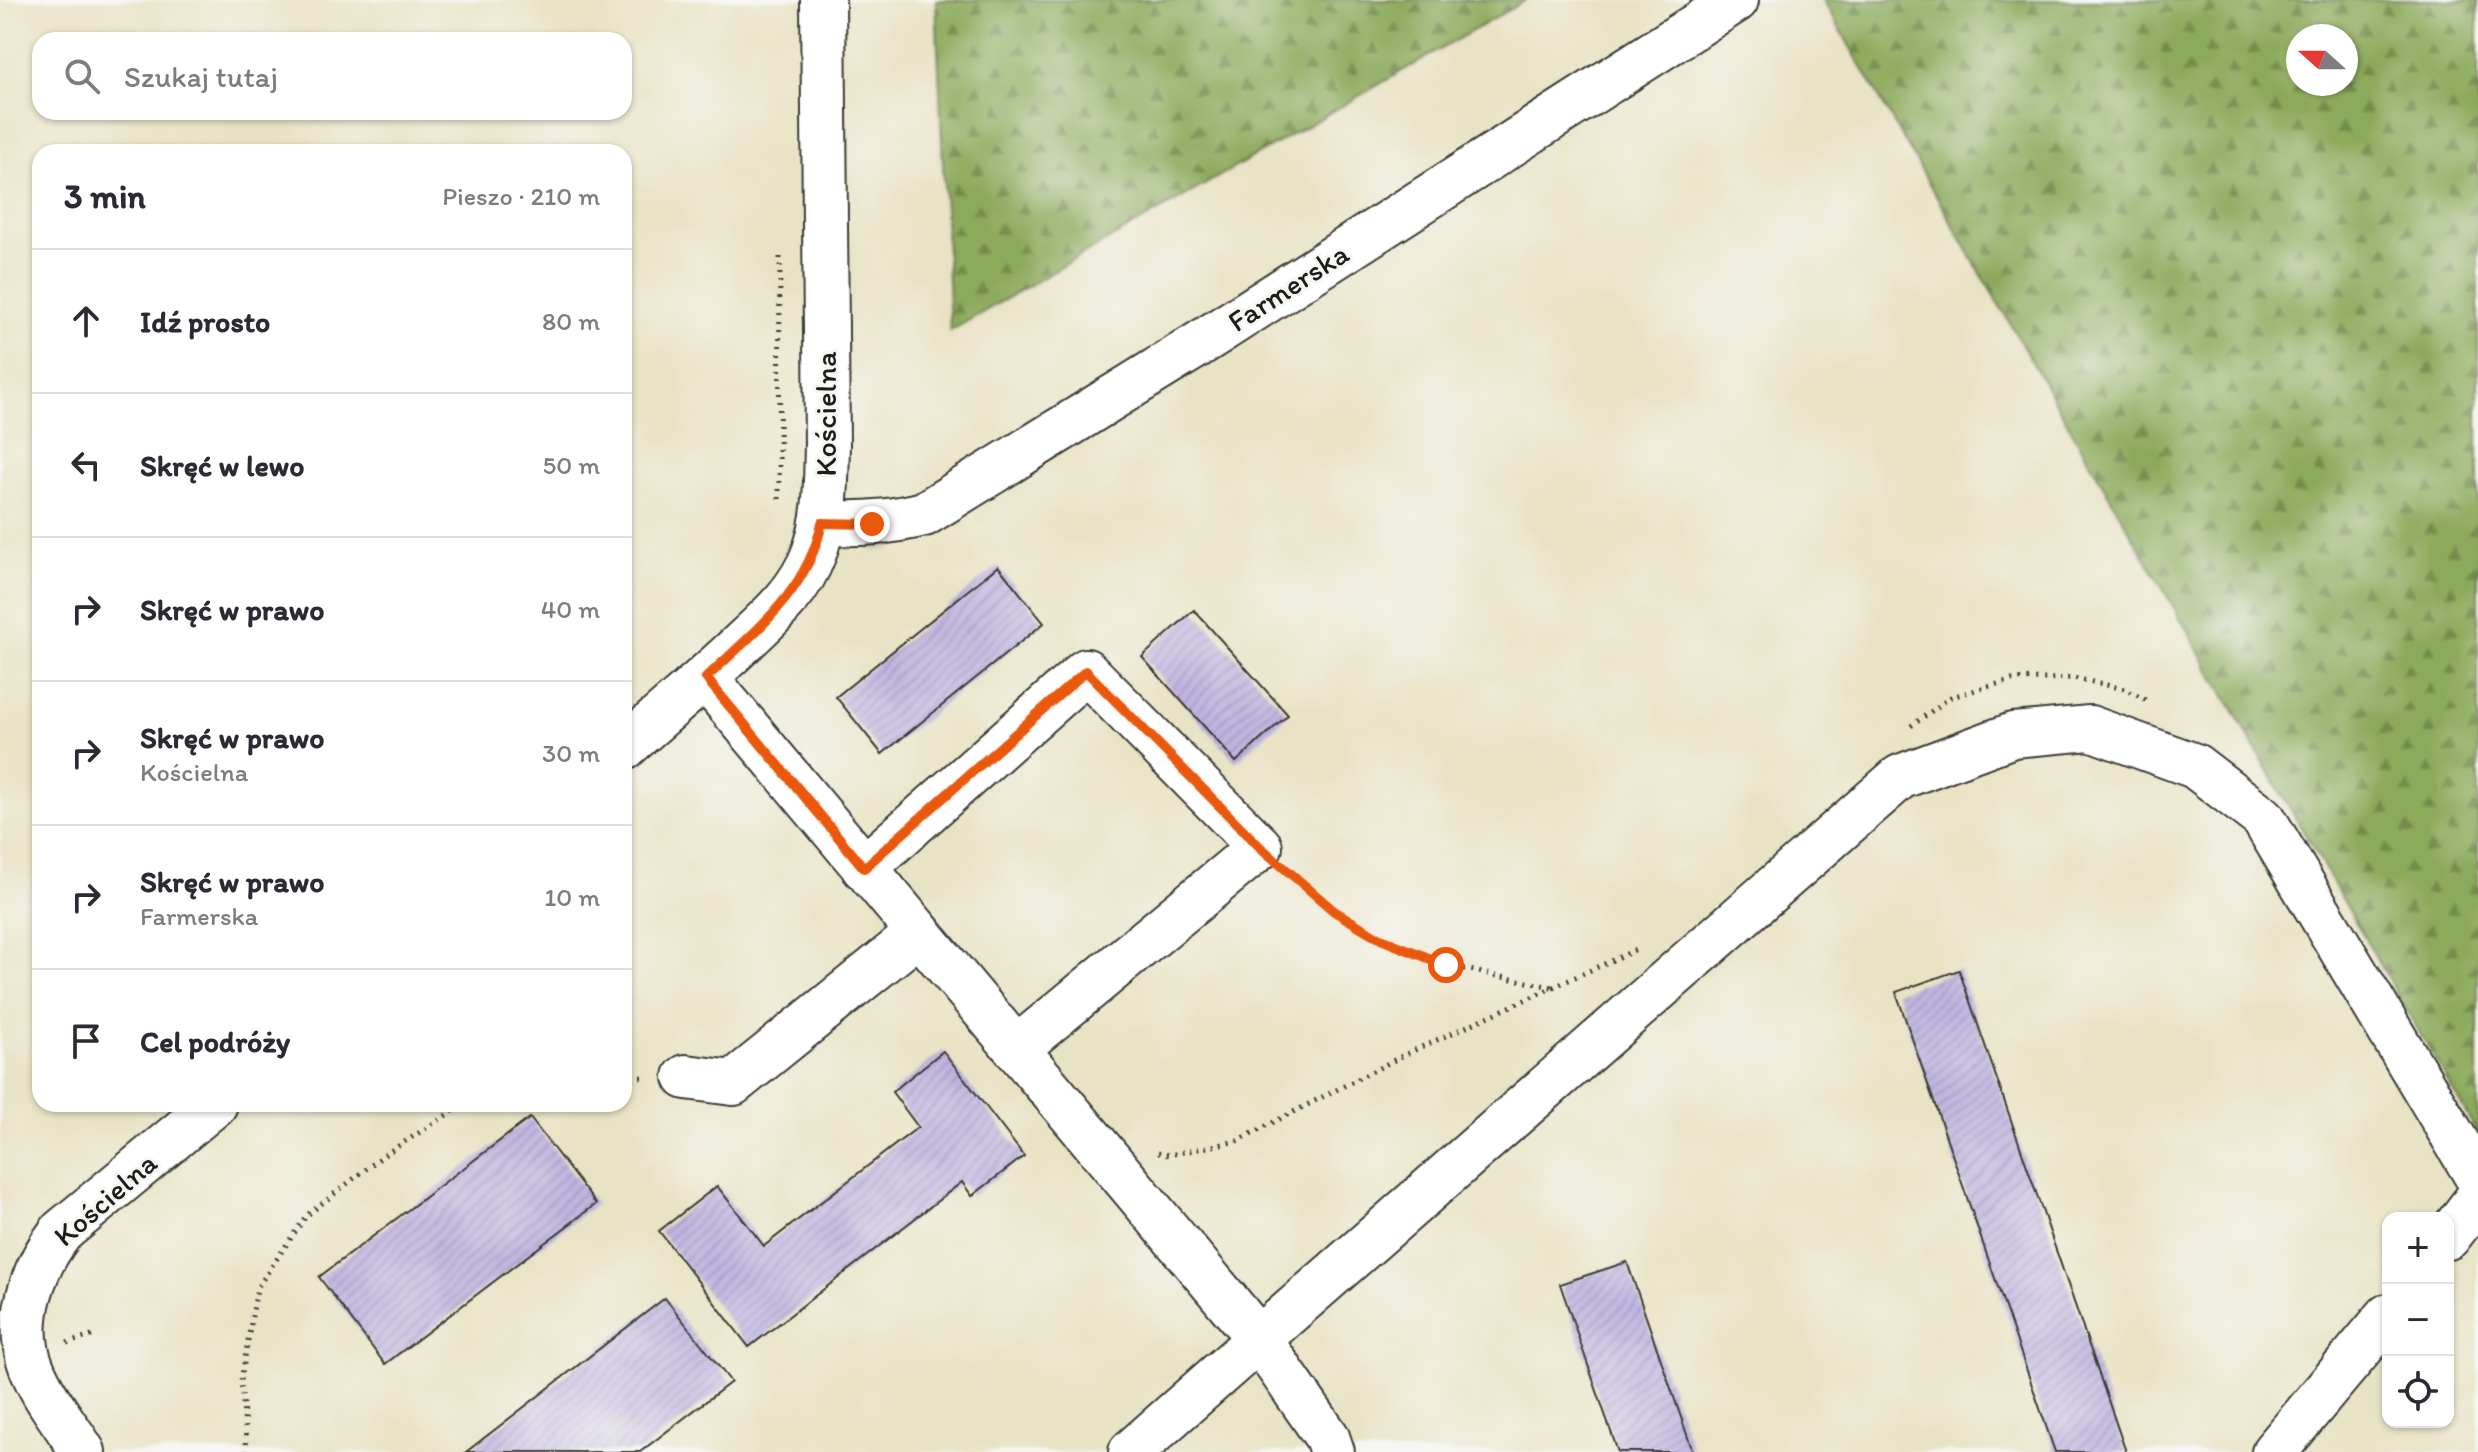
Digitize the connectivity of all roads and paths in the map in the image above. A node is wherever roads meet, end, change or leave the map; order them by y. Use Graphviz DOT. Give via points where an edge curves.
graph roads {
  1 [pos="823,0"];
  2 [pos="1736,0"];
  3 [pos="780,247"];
  4 [pos="779,514"];
  5 [pos="822,523"];
  6 [pos="706,678"];
  7 [pos="632,741"];
  8 [pos="1260,847"];
  9 [pos="864,868"];
  10 [pos="919,933"];
  11 [pos="1554,987"];
  12 [pos="1016,1049"];
  13 [pos="686,1077"];
  14 [pos="205,1112"];
  15 [pos="451,1112"];
  16 [pos="2478,1178"];
  17 [pos="2478,1198"];
  18 [pos="2454,1229"];
  19 [pos="2382,1323"];
  20 [pos="95,1335"];
  21 [pos="1259,1339"];
  22 [pos="28,1360"];
  23 [pos="83,1452"];
  24 [pos="247,1452"];
  25 [pos="1131,1452"];
  26 [pos="1332,1452"];
  27 [pos="2274,1452"];
  1 -- 5 [label="street, Kościelna" via="827,444"];
  2 -- 5 [label="street, Farmerska" via="924,514 898,521"];
  3 -- 4 [label="path"];
  5 -- 6 [label="street, Kościelna" via="813,555 792,593"];
  6 -- 7 [label="street, Kościelna"];
  6 -- 9 [label="street"];
  8 -- 9 [label="street" via="1086,671"];
  8 -- 11 [label="path" via="1334,911 1381,939 1446,965"];
  8 -- 12 [label="street"];
  9 -- 10 [label="street"];
  10 -- 12 [label="street"];
  10 -- 13 [label="street" via="733,1083"];
  12 -- 21 [label="street"];
  14 -- 22 [label="street, Kościelna" via="62,1231 46,1251 29,1294"];
  15 -- 24 [label="path" via="384,1155 306,1216 257,1288 241,1381"];
  16 -- 21 [label="street" via="2263,818 2195,766 2090,728 2013,735 1900,777"];
  17 -- 18 [label="street"];
  19 -- 27 [label="street"];
  20 -- 22 [label="path"];
  21 -- 25 [label="street"];
  21 -- 26 [label="street"];
  22 -- 23 [label="street"];
}
